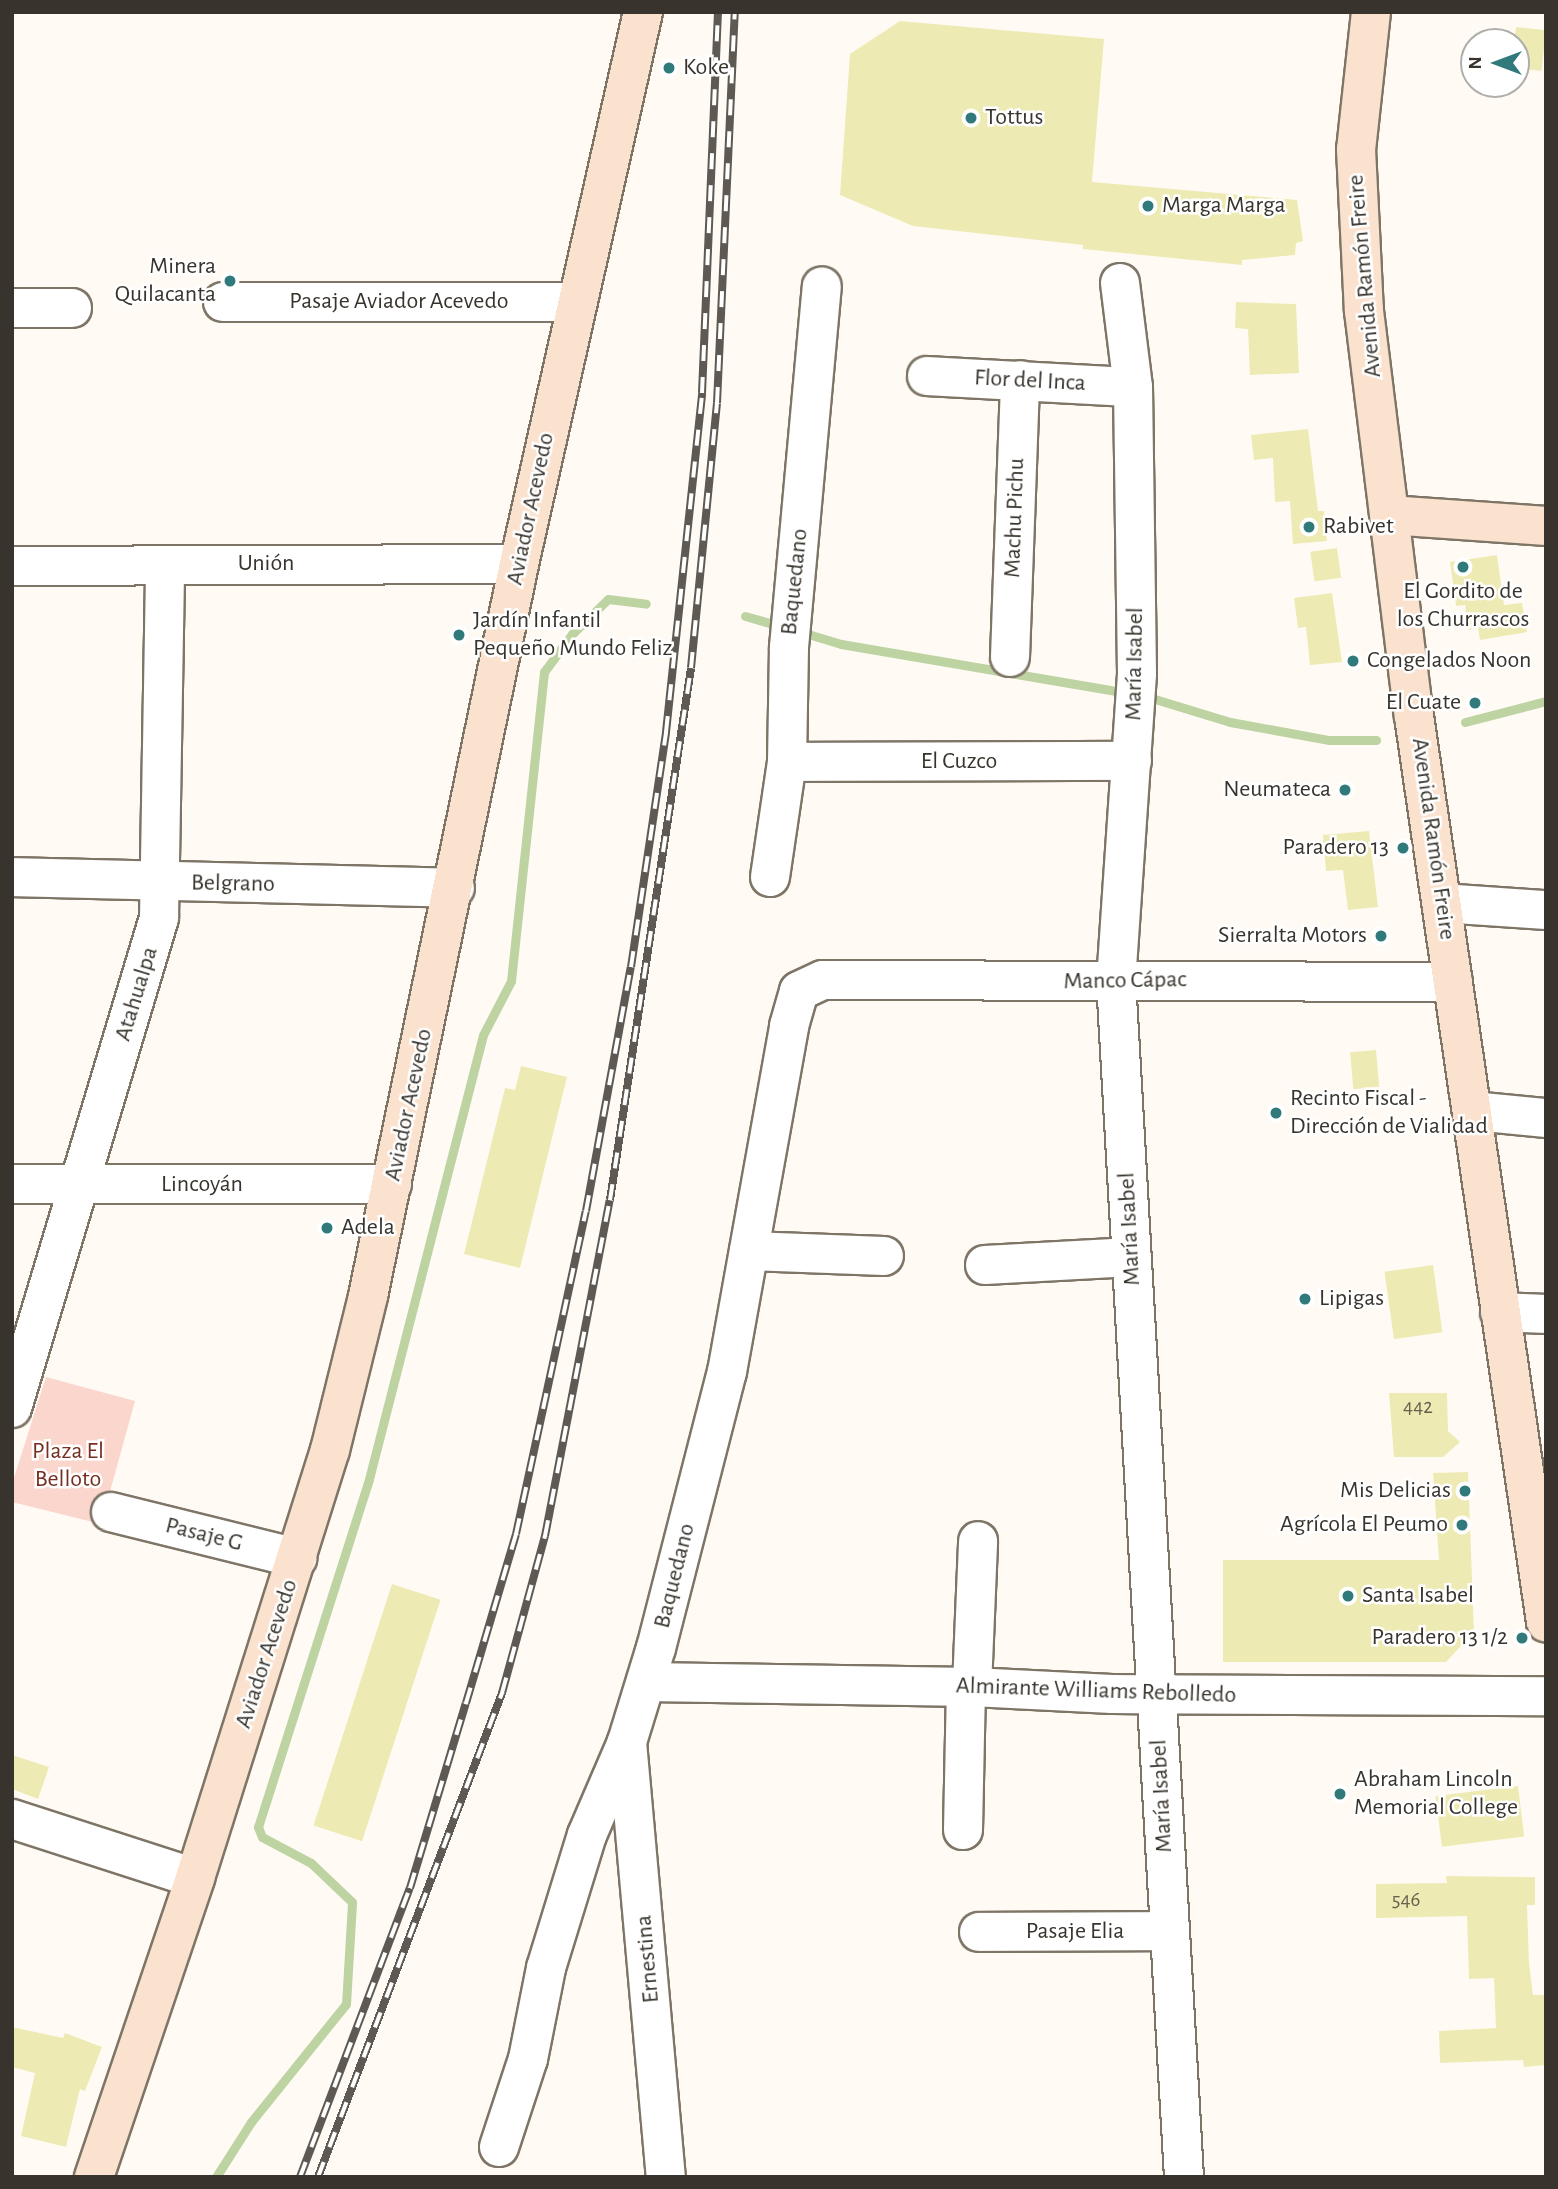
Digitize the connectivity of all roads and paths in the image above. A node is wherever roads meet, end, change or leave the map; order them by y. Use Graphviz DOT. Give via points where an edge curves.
graph roads {
  1 [pos="643,12"];
  2 [pos="1371,12"];
  3 [pos="1120,283"];
  4 [pos="822,287"];
  5 [pos="223,302"];
  6 [pos="575,302"];
  7 [pos="12,308"];
  8 [pos="72,308"];
  9 [pos="927,376"];
  10 [pos="1020,380"];
  11 [pos="1133,387"];
  12 [pos="1390,514"];
  13 [pos="1546,526"];
  14 [pos="519,564"];
  15 [pos="165,565"];
  16 [pos="12,566"];
  17 [pos="1010,657"];
  18 [pos="1132,761"];
  19 [pos="787,762"];
  20 [pos="12,877"];
  21 [pos="770,877"];
  22 [pos="163,883"];
  23 [pos="455,888"];
  24 [pos="1442,904"];
  25 [pos="1546,910"];
  26 [pos="1116,980"];
  27 [pos="1453,982"];
  28 [pos="799,991"];
  29 [pos="1473,1111"];
  30 [pos="1546,1118"];
  31 [pos="12,1184"];
  32 [pos="392,1184"];
  33 [pos="79,1186"];
  34 [pos="749,1251"];
  35 [pos="884,1255"];
  36 [pos="1132,1258"];
  37 [pos="985,1265"];
  38 [pos="1500,1312"];
  39 [pos="1546,1314"];
  40 [pos="12,1408"];
  41 [pos="111,1512"];
  42 [pos="978,1541"];
  43 [pos="298,1558"];
  44 [pos="1546,1622"];
  45 [pos="647,1682"];
  46 [pos="969,1687"];
  47 [pos="1157,1695"];
  48 [pos="1546,1696"];
  49 [pos="627,1742"];
  50 [pos="12,1819"];
  51 [pos="963,1830"];
  52 [pos="195,1878"];
  53 [pos="1170,1931"];
  54 [pos="979,1932"];
  55 [pos="499,2147"];
  56 [pos="94,2177"];
  57 [pos="667,2177"];
  58 [pos="1184,2177"];
  1 -- 6 [label="main road, Aviador Acevedo"];
  2 -- 12 [label="main road, Avenida Ramón Freire" via="1356,149 1356,191 1364,311"];
  3 -- 11 [label="street, María Isabel"];
  4 -- 19 [label="street, Baquedano" via="789,647"];
  5 -- 6 [label="street, Pasaje Aviador Acevedo"];
  6 -- 14 [label="main road, Aviador Acevedo"];
  7 -- 8 [label="street"];
  9 -- 10 [label="street, Flor del Inca"];
  10 -- 11 [label="street, Flor del Inca"];
  10 -- 17 [label="street, Machu Pichu"];
  11 -- 18 [label="street, María Isabel" via="1136,692"];
  12 -- 13 [label="main road"];
  12 -- 24 [label="main road, Avenida Ramón Freire"];
  14 -- 15 [label="street, Unión"];
  14 -- 23 [label="main road, Aviador Acevedo"];
  15 -- 16 [label="street, Unión"];
  15 -- 22 [label="street, Atahualpa"];
  18 -- 19 [label="street, El Cuzco"];
  18 -- 26 [label="street, María Isabel"];
  19 -- 21 [label="street, Baquedano"];
  20 -- 22 [label="street, Belgrano"];
  22 -- 23 [label="street, Belgrano"];
  22 -- 33 [label="street, Atahualpa" via="159,918"];
  23 -- 32 [label="main road, Aviador Acevedo"];
  24 -- 25 [label="street"];
  24 -- 27 [label="main road, Avenida Ramón Freire"];
  26 -- 27 [label="street, Manco Cápac"];
  26 -- 28 [label="street, Manco Cápac" via="823,981"];
  26 -- 36 [label="street, María Isabel"];
  27 -- 29 [label="main road, Avenida Ramón Freire"];
  28 -- 34 [label="street, Baquedano"];
  29 -- 30 [label="street"];
  29 -- 38 [label="main road, Avenida Ramón Freire"];
  31 -- 33 [label="street, Lincoyán"];
  32 -- 33 [label="street, Lincoyán"];
  32 -- 43 [label="main road, Aviador Acevedo" via="330,1450"];
  33 -- 40 [label="street, Atahualpa"];
  34 -- 35 [label="street"];
  34 -- 45 [label="street, Baquedano" via="727,1372"];
  36 -- 37 [label="street"];
  36 -- 47 [label="street, María Isabel"];
  38 -- 39 [label="street"];
  38 -- 44 [label="main road, Avenida Ramón Freire"];
  41 -- 43 [label="street, Pasaje G"];
  42 -- 46 [label="street"];
  43 -- 52 [label="main road, Aviador Acevedo"];
  45 -- 46 [label="street, Almirante Williams Rebolledo"];
  45 -- 49 [label="street, Baquedano"];
  46 -- 47 [label="street, Almirante Williams Rebolledo"];
  46 -- 51 [label="street"];
  47 -- 48 [label="street, Almirante Williams Rebolledo"];
  47 -- 53 [label="street, María Isabel"];
  49 -- 55 [label="street, Baquedano" via="587,1835 546,1968 528,2059"];
  49 -- 57 [label="street, Ernestina"];
  50 -- 52 [label="street"];
  52 -- 56 [label="main road, Aviador Acevedo"];
  53 -- 54 [label="street, Pasaje Elia"];
  53 -- 58 [label="street, María Isabel"];
}
